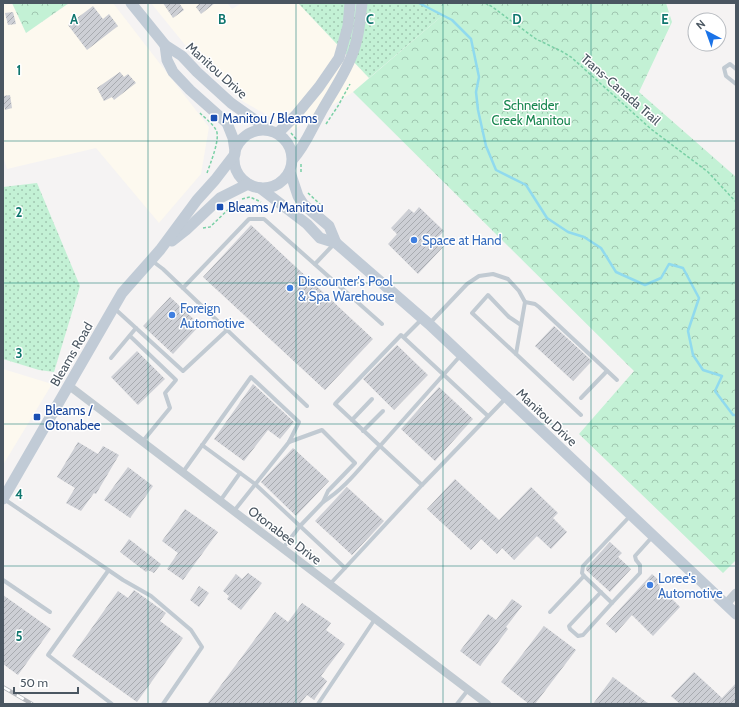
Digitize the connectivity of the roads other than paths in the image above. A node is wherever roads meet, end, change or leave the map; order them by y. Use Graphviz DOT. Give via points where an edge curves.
graph roads {
  1 [pos="131,3"];
  2 [pos="350,3"];
  3 [pos="362,3"];
  4 [pos="165,45"];
  5 [pos="736,69"];
  6 [pos="736,84"];
  7 [pos="277,130"];
  8 [pos="235,152"];
  9 [pos="296,155"];
  10 [pos="290,172"];
  11 [pos="248,184"];
  12 [pos="260,188"];
  13 [pos="336,243"];
  14 [pos="160,250"];
  15 [pos="151,260"];
  16 [pos="315,264"];
  17 [pos="183,288"];
  18 [pos="525,302"];
  19 [pos="114,308"];
  20 [pos="426,321"];
  21 [pos="382,324"];
  22 [pos="521,325"];
  23 [pos="136,328"];
  24 [pos="227,330"];
  25 [pos="130,336"];
  26 [pos="404,337"];
  27 [pos="516,354"];
  28 [pos="462,355"];
  29 [pos="111,358"];
  30 [pos="607,371"];
  31 [pos="443,375"];
  32 [pos="617,380"];
  33 [pos="68,385"];
  34 [pos="506,397"];
  35 [pos="581,398"];
  36 [pos="372,399"];
  37 [pos="307,406"];
  38 [pos="383,411"];
  39 [pos="581,415"];
  40 [pos="488,416"];
  41 [pos="352,420"];
  42 [pos="364,431"];
  43 [pos="143,442"];
  44 [pos="289,442"];
  45 [pos="202,445"];
  46 [pos="380,446"];
  47 [pos="183,472"];
  48 [pos="240,473"];
  49 [pos="255,484"];
  50 [pos="422,485"];
  51 [pos="3,499"];
  52 [pos="220,501"];
  53 [pos="323,502"];
  54 [pos="234,511"];
  55 [pos="631,515"];
  56 [pos="300,526"];
  57 [pos="653,536"];
  58 [pos="283,548"];
  59 [pos="345,568"];
  60 [pos="108,571"];
  61 [pos="584,576"];
  62 [pos="3,580"];
  63 [pos="330,584"];
  64 [pos="601,592"];
  65 [pos="736,593"];
  66 [pos="612,603"];
  67 [pos="726,604"];
  68 [pos="50,612"];
  69 [pos="550,612"];
  70 [pos="736,614"];
  71 [pos="375,619"];
  72 [pos="468,690"];
  73 [pos="112,704"];
  74 [pos="163,704"];
  75 [pos="318,704"];
  76 [pos="457,704"];
  77 [pos="487,704"];
  1 -- 4 [label="main road, Manitou Drive"];
  2 -- 7 [label="main road" via="348,26 339,58 296,115"];
  3 -- 9 [label="main road" via="353,54 334,92"];
  4 -- 7 [label="main road, Manitou Drive" via="182,56 231,103"];
  4 -- 8 [label="main road, Manitou Drive" via="167,60 173,72 227,123"];
  5 -- 6 [label="lane" via="730,64 724,68 726,76"];
  7 -- 8 [label="main road" via="259,130 249,134 240,141"];
  7 -- 9 [label="main road" via="289,144 292,154"];
  8 -- 11 [label="main road" via="237,171"];
  8 -- 14 [label="main road, Bleams Road"];
  9 -- 10 [label="main road"];
  10 -- 12 [label="main road" via="280,183"];
  10 -- 13 [label="main road, Manitou Drive" via="298,196 329,226"];
  11 -- 12 [label="main road"];
  11 -- 14 [label="main road, Bleams Road" via="220,198"];
  12 -- 13 [label="main road, Manitou Drive" via="307,224 320,238"];
  13 -- 16 [label="lane"];
  13 -- 20 [label="main road, Manitou Drive"];
  14 -- 15 [label="main road, Bleams Road"];
  15 -- 17 [label="lane"];
  15 -- 19 [label="main road, Bleams Road" via="122,294"];
  16 -- 17 [label="lane" via="264,219 249,219"];
  16 -- 21 [label="lane"];
  17 -- 24 [label="lane"];
  18 -- 20 [label="lane" via="508,279 493,274 479,276"];
  18 -- 22 [label="lane"];
  18 -- 30 [label="lane" via="539,307"];
  19 -- 23 [label="lane"];
  19 -- 33 [label="main road, Bleams Road"];
  20 -- 26 [label="lane"];
  20 -- 28 [label="main road, Manitou Drive"];
  22 -- 27 [label="lane"];
  22 -- 27 [label="lane" via="509,317 488,295 472,313"];
  23 -- 24 [label="lane" via="183,371"];
  23 -- 25 [label="lane"];
  24 -- 37 [label="lane"];
  25 -- 29 [label="lane"];
  25 -- 43 [label="lane" via="176,380 165,392 170,408"];
  26 -- 31 [label="lane"];
  26 -- 41 [label="lane" via="402,335 335,404"];
  27 -- 39 [label="lane"];
  28 -- 31 [label="lane"];
  28 -- 34 [label="main road, Manitou Drive"];
  30 -- 32 [label="lane"];
  30 -- 35 [label="lane"];
  31 -- 40 [label="lane"];
  31 -- 46 [label="lane"];
  33 -- 43 [label="street, Otonabee Drive"];
  33 -- 51 [label="main road, Bleams Road"];
  34 -- 40 [label="lane"];
  34 -- 55 [label="main road, Manitou Drive"];
  36 -- 41 [label="lane"];
  38 -- 42 [label="lane"];
  40 -- 50 [label="lane"];
  41 -- 42 [label="lane"];
  42 -- 46 [label="lane"];
  43 -- 47 [label="street, Otonabee Drive"];
  44 -- 45 [label="lane" via="299,422 251,377"];
  44 -- 49 [label="lane"];
  44 -- 53 [label="lane" via="322,430 355,463 328,491"];
  45 -- 47 [label="lane"];
  45 -- 48 [label="lane"];
  46 -- 50 [label="lane"];
  46 -- 53 [label="lane" via="333,496"];
  47 -- 52 [label="street, Otonabee Drive"];
  48 -- 49 [label="lane"];
  48 -- 52 [label="lane"];
  49 -- 54 [label="lane"];
  49 -- 56 [label="lane"];
  50 -- 59 [label="lane"];
  51 -- 60 [label="lane"];
  52 -- 54 [label="street, Otonabee Drive"];
  53 -- 56 [label="lane"];
  54 -- 58 [label="street, Otonabee Drive"];
  55 -- 57 [label="main road, Manitou Drive"];
  55 -- 61 [label="lane" via="583,566"];
  56 -- 58 [label="lane"];
  56 -- 59 [label="lane"];
  57 -- 66 [label="lane" via="635,556 640,565 640,573"];
  57 -- 67 [label="main road, Manitou Drive"];
  58 -- 63 [label="street, Otonabee Drive"];
  59 -- 63 [label="lane"];
  60 -- 73 [label="lane" via="48,655"];
  60 -- 74 [label="lane" via="151,596 192,630 202,647"];
  61 -- 64 [label="lane"];
  61 -- 69 [label="lane"];
  62 -- 68 [label="lane"];
  63 -- 71 [label="street, Otonabee Drive"];
  64 -- 66 [label="lane"];
  64 -- 66 [label="lane" via="569,626 570,629 578,636 583,635"];
  65 -- 67 [label="street"];
  67 -- 70 [label="main road, Manitou Drive"];
  71 -- 72 [label="street, Otonabee Drive"];
  71 -- 75 [label="lane"];
  72 -- 76 [label="lane"];
  72 -- 77 [label="street, Otonabee Drive"];
}
